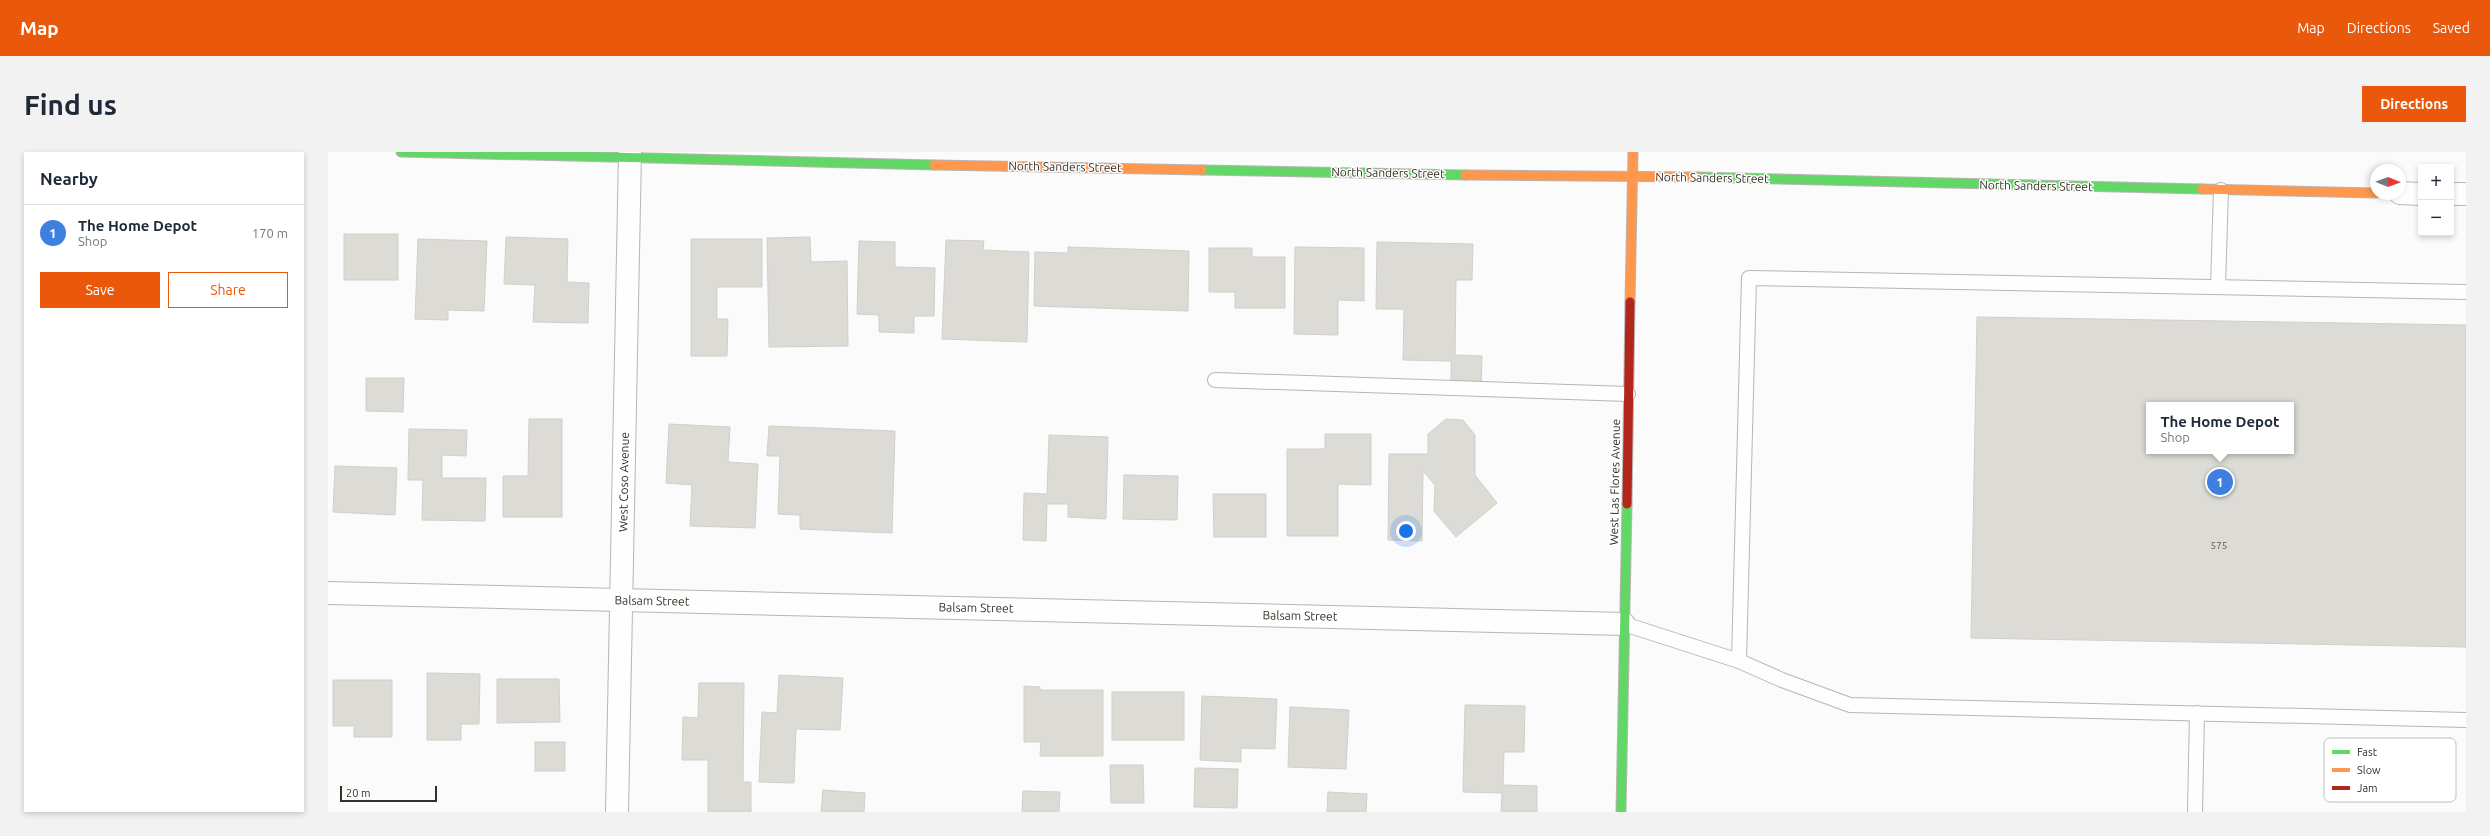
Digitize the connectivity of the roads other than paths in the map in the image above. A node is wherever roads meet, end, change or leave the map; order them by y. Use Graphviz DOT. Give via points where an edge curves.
graph roads {
  1 [pos="401,152"];
  2 [pos="1633,152"];
  3 [pos="630,156"];
  4 [pos="1633,176"];
  5 [pos="2221,190"];
  6 [pos="2370,193"];
  7 [pos="2406,193"];
  8 [pos="2418,194"];
  9 [pos="2454,194"];
  10 [pos="2466,194"];
  11 [pos="2218,287"];
  12 [pos="2466,292"];
  13 [pos="1215,380"];
  14 [pos="1628,394"];
  15 [pos="328,593"];
  16 [pos="622,601"];
  17 [pos="1624,624"];
  18 [pos="1740,661"];
  19 [pos="2196,714"];
  20 [pos="2466,720"];
  21 [pos="617,812"];
  22 [pos="1621,812"];
  23 [pos="2195,812"];
  1 -- 3 [label="street, North Sanders Street"];
  2 -- 4 [label="street, West Las Flores Avenue"];
  3 -- 4 [label="street, North Sanders Street"];
  3 -- 16 [label="street, West Coso Avenue"];
  4 -- 5 [label="street, North Sanders Street"];
  4 -- 14 [label="street, West Las Flores Avenue"];
  5 -- 6 [label="street, North Sanders Street"];
  5 -- 11 [label="lane"];
  7 -- 8 [label="street"];
  9 -- 10 [label="street"];
  11 -- 12 [label="lane"];
  11 -- 18 [label="lane" via="1749,278"];
  13 -- 14 [label="lane"];
  14 -- 17 [label="street, West Las Flores Avenue"];
  15 -- 16 [label="street, Balsam Street"];
  16 -- 17 [label="street, Balsam Street"];
  16 -- 21 [label="street, West Coso Avenue"];
  17 -- 18 [label="lane"];
  17 -- 22 [label="street, West Las Flores Avenue"];
  18 -- 19 [label="lane" via="1782,680 1850,705"];
  19 -- 20 [label="lane"];
  19 -- 23 [label="lane"];
}
